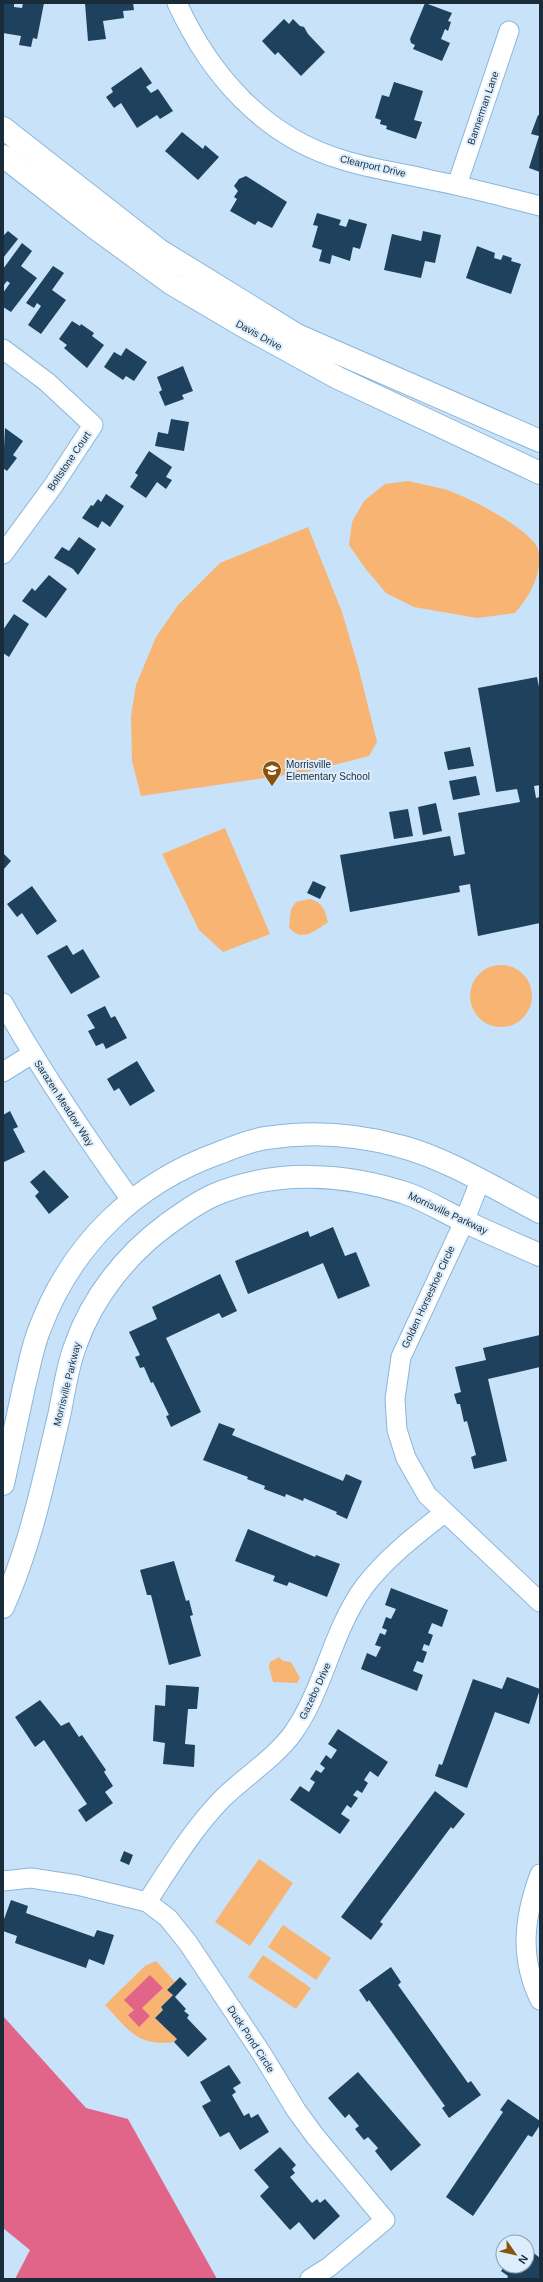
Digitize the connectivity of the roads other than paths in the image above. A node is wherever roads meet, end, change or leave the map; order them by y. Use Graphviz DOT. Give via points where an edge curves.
graph roads {
  1 [pos="177,3"];
  2 [pos="509,31"];
  3 [pos="3,128"];
  4 [pos="3,156"];
  5 [pos="457,185"];
  6 [pos="540,206"];
  7 [pos="3,349"];
  8 [pos="540,441"];
  9 [pos="540,473"];
  10 [pos="3,554"];
  11 [pos="3,1003"];
  12 [pos="32,1054"];
  13 [pos="3,1072"];
  14 [pos="480,1181"];
  15 [pos="131,1200"];
  16 [pos="540,1212"];
  17 [pos="464,1222"];
  18 [pos="540,1255"];
  19 [pos="3,1484"];
  20 [pos="444,1513"];
  21 [pos="540,1602"];
  22 [pos="3,1607"];
  23 [pos="540,1874"];
  24 [pos="3,1881"];
  25 [pos="147,1902"];
  26 [pos="540,2000"];
  27 [pos="310,2279"];
  1 -- 5 [label="street, Clearport Drive" via="204,54 220,76 239,98 279,130 318,151 342,160"];
  2 -- 5 [label="street, Bannerman Lane"];
  3 -- 8 [label="main road, Davis Drive" via="159,250 296,335"];
  4 -- 9 [label="main road, Davis Drive" via="172,284 238,323 338,378"];
  5 -- 6 [label="street, Clearport Drive"];
  7 -- 10 [label="street, Boltstone Court" via="47,382 93,425 53,486"];
  11 -- 12 [label="street, Sarazen Meadow Way"];
  12 -- 13 [label="street"];
  12 -- 15 [label="street, Sarazen Meadow Way" via="88,1141"];
  14 -- 15 [label="main road" via="428,1156 400,1146 339,1134 303,1135 265,1138 206,1158 168,1176"];
  14 -- 16 [label="main road"];
  14 -- 17 [label="street, Golden Horseshoe Circle"];
  15 -- 19 [label="main road" via="101,1228 79,1256 54,1297 39,1329"];
  17 -- 18 [label="main road, Morrisville Parkway"];
  17 -- 20 [label="street, Golden Horseshoe Circle" via="404,1346 395,1399 398,1430 406,1458 426,1495"];
  17 -- 22 [label="main road, Morrisville Parkway" via="409,1194 362,1182 289,1176 259,1181 213,1195 183,1212 146,1240 118,1271 94,1304 75,1344 32,1531"];
  20 -- 21 [label="street, Golden Horseshoe Circle"];
  20 -- 25 [label="street, Gazebo Drive" via="394,1554 364,1587 311,1702 291,1735 222,1798 198,1824"];
  23 -- 26 [label="street" via="529,1903 526,1941 527,1959"];
  24 -- 25 [label="street, Duck Pond Circle" via="31,1878 77,1885"];
  25 -- 27 [label="street, Duck Pond Circle" via="168,1918 188,1943 314,2136 385,2220 329,2267"];
}
